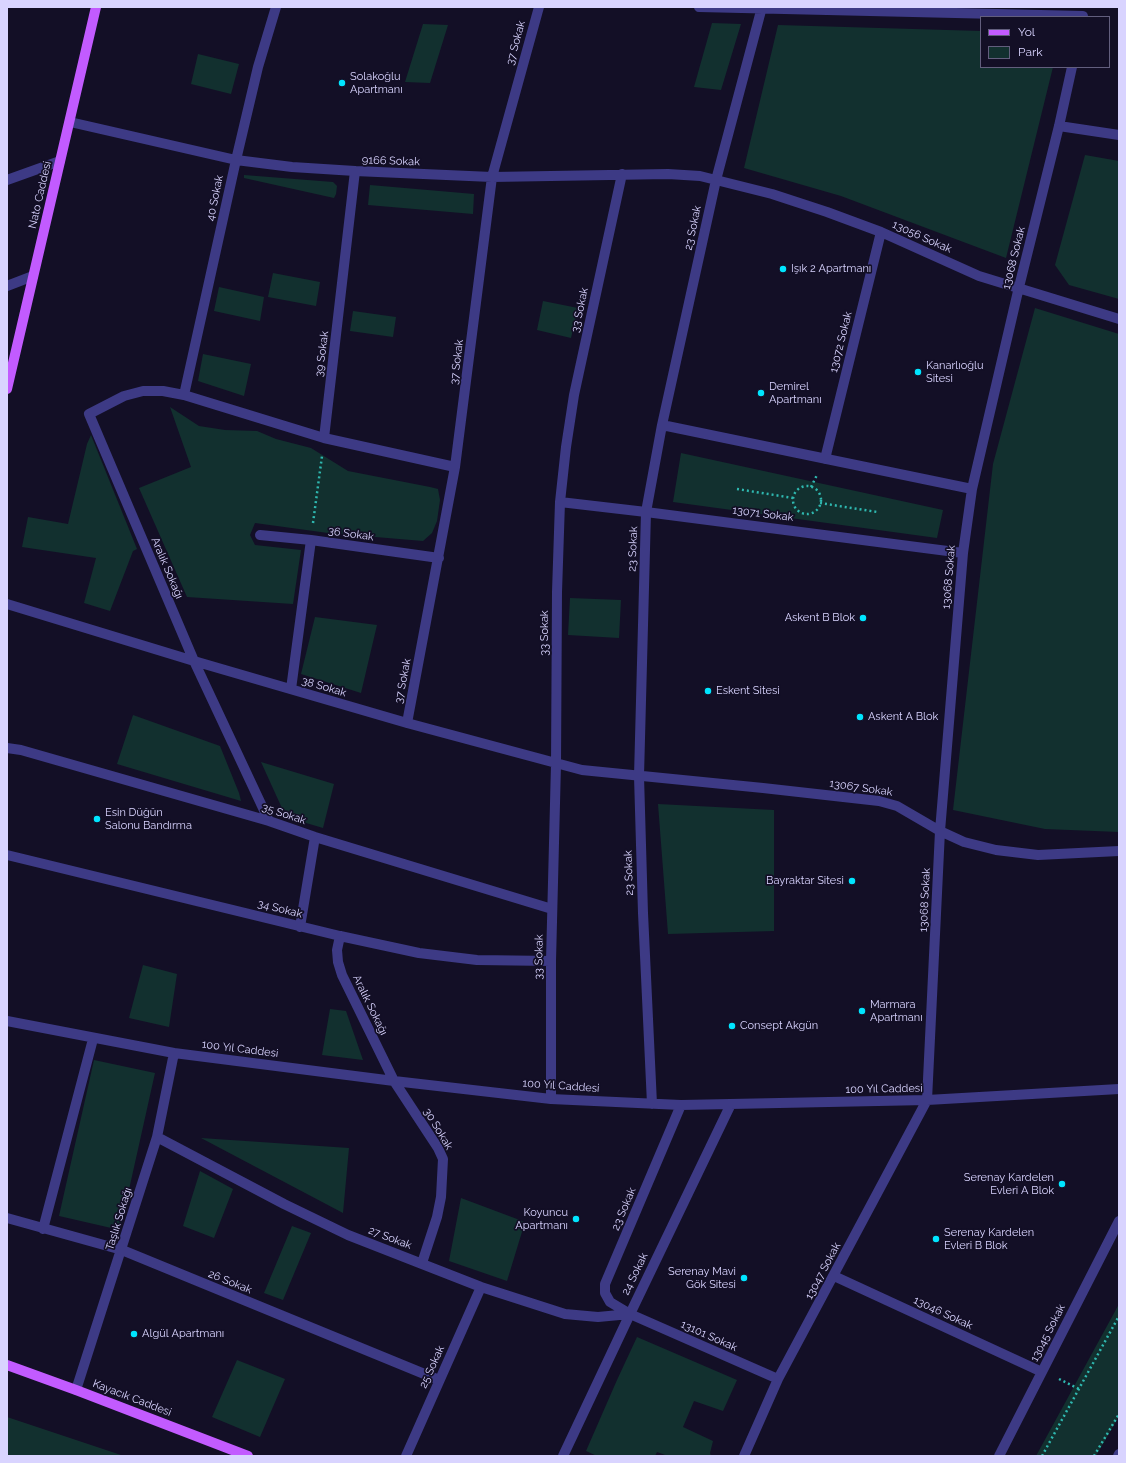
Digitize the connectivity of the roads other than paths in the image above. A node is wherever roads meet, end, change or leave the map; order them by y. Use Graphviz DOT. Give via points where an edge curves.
graph roads {
  1 [pos="96,7"];
  2 [pos="276,7"];
  3 [pos="539,7"];
  4 [pos="700,7"];
  5 [pos="762,8"];
  6 [pos="1083,13"];
  7 [pos="1072,68"];
  8 [pos="70,122"];
  9 [pos="1059,126"];
  10 [pos="1119,135"];
  11 [pos="236,160"];
  12 [pos="60,161"];
  13 [pos="355,171"];
  14 [pos="622,174"];
  15 [pos="492,177"];
  16 [pos="7,180"];
  17 [pos="716,180"];
  18 [pos="881,232"];
  19 [pos="33,276"];
  20 [pos="7,286"];
  21 [pos="1019,287"];
  22 [pos="1119,318"];
  23 [pos="7,389"];
  24 [pos="184,395"];
  25 [pos="662,425"];
  26 [pos="324,438"];
  27 [pos="825,459"];
  28 [pos="455,467"];
  29 [pos="972,489"];
  30 [pos="560,502"];
  31 [pos="646,512"];
  32 [pos="260,535"];
  33 [pos="311,540"];
  34 [pos="963,553"];
  35 [pos="439,558"];
  36 [pos="7,604"];
  37 [pos="194,661"];
  38 [pos="291,689"];
  39 [pos="407,723"];
  40 [pos="7,748"];
  41 [pos="556,764"];
  42 [pos="639,776"];
  43 [pos="269,821"];
  44 [pos="940,831"];
  45 [pos="315,836"];
  46 [pos="1119,851"];
  47 [pos="7,855"];
  48 [pos="552,909"];
  49 [pos="300,927"];
  50 [pos="340,936"];
  51 [pos="551,961"];
  52 [pos="7,1021"];
  53 [pos="93,1039"];
  54 [pos="174,1053"];
  55 [pos="394,1082"];
  56 [pos="1119,1089"];
  57 [pos="551,1098"];
  58 [pos="927,1100"];
  59 [pos="652,1104"];
  60 [pos="731,1104"];
  61 [pos="681,1105"];
  62 [pos="157,1137"];
  63 [pos="7,1218"];
  64 [pos="1119,1221"];
  65 [pos="43,1228"];
  66 [pos="122,1250"];
  67 [pos="422,1263"];
  68 [pos="834,1276"];
  69 [pos="481,1287"];
  70 [pos="630,1314"];
  71 [pos="7,1365"];
  72 [pos="1042,1372"];
  73 [pos="778,1379"];
  74 [pos="439,1380"];
  75 [pos="76,1390"];
  76 [pos="248,1456"];
  77 [pos="406,1456"];
  78 [pos="563,1456"];
  79 [pos="744,1456"];
  80 [pos="999,1456"];
  1 -- 8 [label="main road, Nato Caddesi"];
  2 -- 11 [label="street, 40 Sokak" via="258,67"];
  3 -- 15 [label="street, 37 Sokak"];
  4 -- 5 [label="street"];
  5 -- 6 [label="street"];
  5 -- 17 [label="street, 23 Sokak"];
  7 -- 9 [label="street, 13068 Sokak"];
  8 -- 11 [label="street, 9166 Sokak"];
  8 -- 12 [label="main road, Nato Caddesi"];
  9 -- 10 [label="street"];
  9 -- 21 [label="street, 13068 Sokak"];
  11 -- 13 [label="street, 9166 Sokak"];
  11 -- 24 [label="street, 40 Sokak"];
  12 -- 16 [label="street"];
  12 -- 19 [label="main road, Nato Caddesi"];
  13 -- 15 [label="street, 9166 Sokak"];
  13 -- 26 [label="street, 39 Sokak"];
  14 -- 15 [label="street, 9166 Sokak"];
  14 -- 17 [label="street, 9166 Sokak" via="700,176"];
  14 -- 30 [label="street, 33 Sokak" via="574,395"];
  15 -- 28 [label="street, 37 Sokak"];
  17 -- 18 [label="street, 13056 Sokak" via="772,194"];
  17 -- 25 [label="street, 23 Sokak"];
  18 -- 21 [label="street, 13056 Sokak" via="979,276"];
  18 -- 27 [label="street, 13072 Sokak"];
  19 -- 20 [label="street"];
  19 -- 23 [label="main road, Nato Caddesi"];
  21 -- 22 [label="street, 13056 Sokak"];
  21 -- 29 [label="street, 13068 Sokak"];
  24 -- 26 [label="street"];
  24 -- 37 [label="street, Aralık Sokağı" via="144,391 124,396 89,414"];
  25 -- 27 [label="street"];
  25 -- 31 [label="street, 23 Sokak"];
  26 -- 28 [label="street"];
  27 -- 29 [label="street"];
  28 -- 35 [label="street, 37 Sokak"];
  29 -- 34 [label="street, 13068 Sokak"];
  30 -- 31 [label="street, 13071 Sokak"];
  30 -- 41 [label="street, 33 Sokak"];
  31 -- 34 [label="street, 13071 Sokak"];
  31 -- 42 [label="street, 23 Sokak"];
  32 -- 33 [label="street, 36 Sokak"];
  33 -- 35 [label="street, 36 Sokak"];
  33 -- 38 [label="street"];
  34 -- 44 [label="street, 13068 Sokak"];
  35 -- 39 [label="street, 37 Sokak"];
  36 -- 37 [label="street, 38 Sokak"];
  37 -- 38 [label="street, 38 Sokak"];
  37 -- 43 [label="street, Aralık Sokağı"];
  38 -- 39 [label="street, 38 Sokak"];
  39 -- 41 [label="street, 38 Sokak"];
  40 -- 43 [label="street, 35 Sokak"];
  41 -- 42 [label="street, 38 Sokak" via="582,770"];
  41 -- 48 [label="street, 33 Sokak"];
  42 -- 44 [label="street, 13067 Sokak" via="879,801 897,806"];
  42 -- 59 [label="street, 23 Sokak" via="642,913"];
  43 -- 45 [label="street, 35 Sokak"];
  44 -- 46 [label="street, 13067 Sokak" via="971,844 1038,855"];
  44 -- 58 [label="street, 13068 Sokak"];
  45 -- 48 [label="street, 35 Sokak"];
  45 -- 49 [label="street"];
  47 -- 49 [label="street, 34 Sokak"];
  48 -- 51 [label="street, 33 Sokak"];
  49 -- 50 [label="street, 34 Sokak"];
  50 -- 51 [label="street, 34 Sokak" via="427,954 477,960"];
  50 -- 55 [label="street, Aralık Sokağı" via="337,950 342,975"];
  51 -- 57 [label="street, 33 Sokak"];
  52 -- 53 [label="street, 100 Yıl Caddesi"];
  53 -- 54 [label="street, 100 Yıl Caddesi"];
  53 -- 65 [label="street"];
  54 -- 55 [label="street, 100 Yıl Caddesi"];
  54 -- 62 [label="street, Taşlık Sokağı"];
  55 -- 57 [label="street, 100 Yıl Caddesi"];
  55 -- 67 [label="street, 30 Sokak" via="443,1159 437,1217"];
  56 -- 58 [label="street, 100 Yıl Caddesi"];
  57 -- 59 [label="street, 100 Yıl Caddesi"];
  58 -- 60 [label="street, 100 Yıl Caddesi"];
  58 -- 68 [label="street, 13047 Sokak"];
  59 -- 61 [label="street, 100 Yıl Caddesi"];
  60 -- 61 [label="street, 100 Yıl Caddesi"];
  60 -- 70 [label="street, 24 Sokak"];
  61 -- 70 [label="street, 23 Sokak" via="605,1284 605,1293 610,1302"];
  62 -- 66 [label="street, Taşlık Sokağı"];
  62 -- 67 [label="street, 27 Sokak" via="348,1235"];
  63 -- 65 [label="street, 26 Sokak"];
  64 -- 72 [label="street, 13045 Sokak"];
  65 -- 66 [label="street, 26 Sokak"];
  66 -- 74 [label="street, 26 Sokak"];
  66 -- 75 [label="street, Taşlık Sokağı"];
  67 -- 69 [label="street, 27 Sokak"];
  68 -- 72 [label="street, 13046 Sokak"];
  68 -- 73 [label="street, 13047 Sokak"];
  69 -- 70 [label="street, 27 Sokak" via="565,1314"];
  69 -- 74 [label="street, 25 Sokak"];
  70 -- 73 [label="street, 13101 Sokak"];
  70 -- 78 [label="street, 24 Sokak"];
  71 -- 75 [label="main road, Kayacık Caddesi"];
  72 -- 80 [label="street, 13045 Sokak"];
  73 -- 79 [label="street, 13047 Sokak"];
  74 -- 77 [label="street, 25 Sokak"];
  75 -- 76 [label="main road, Kayacık Caddesi"];
}
